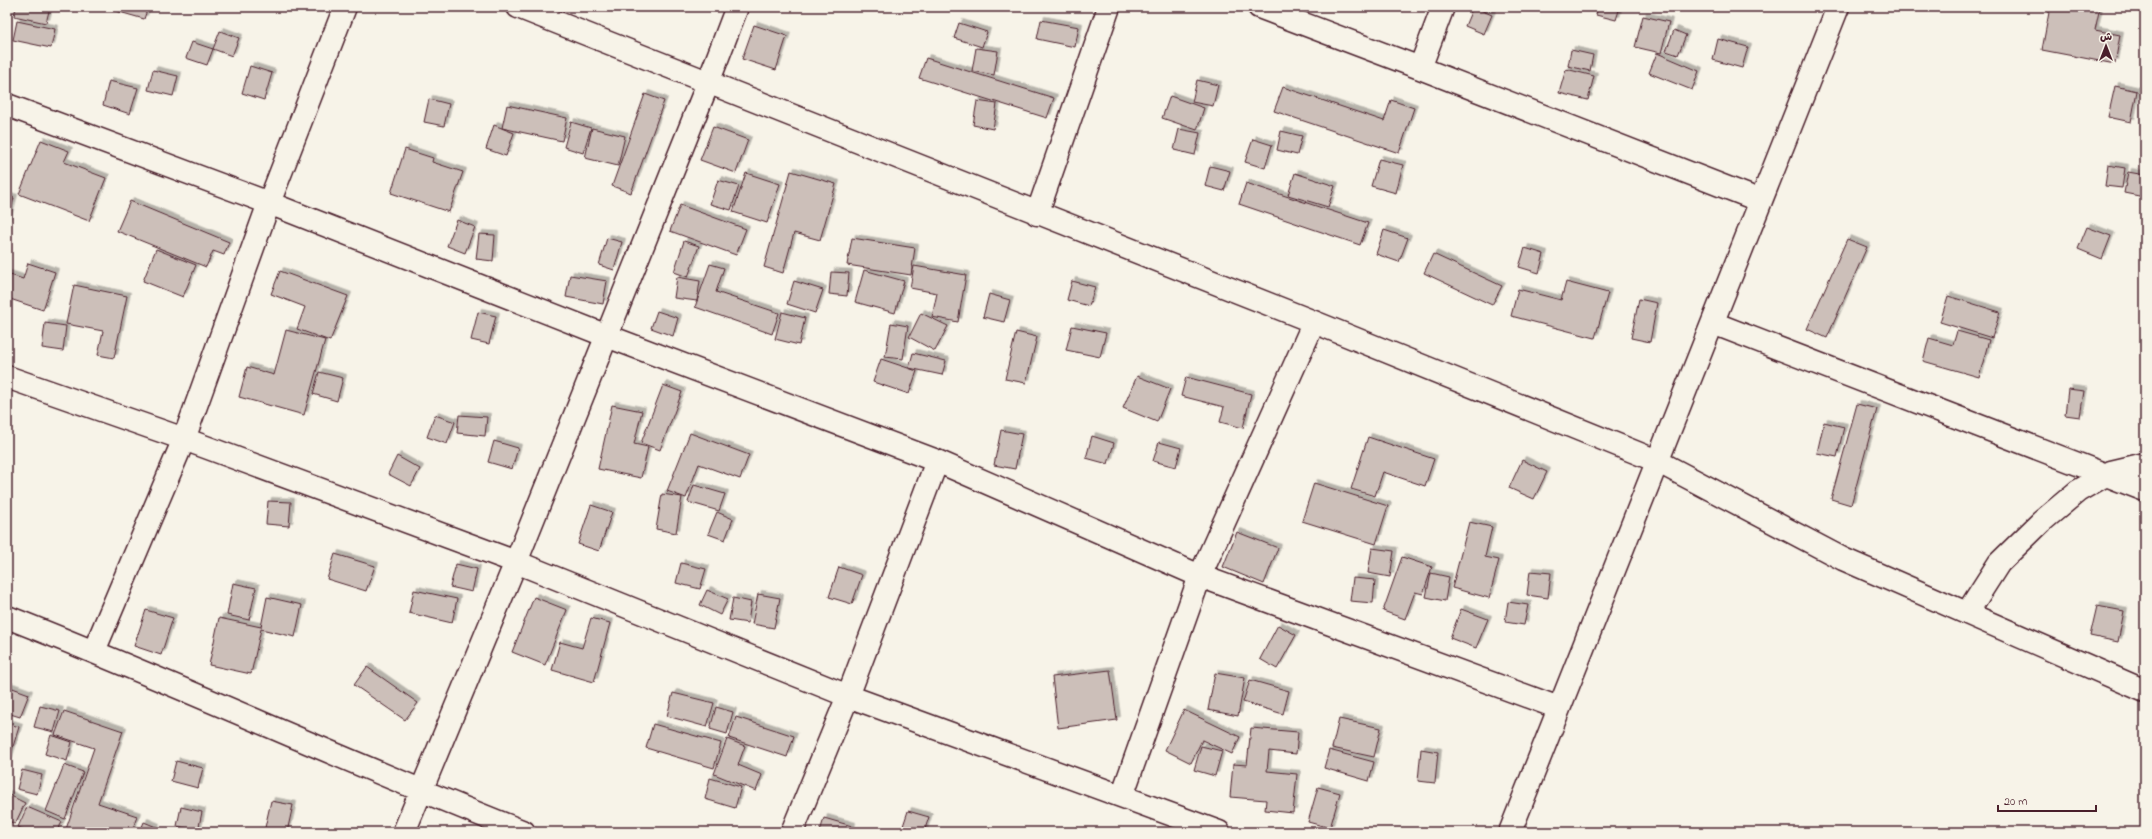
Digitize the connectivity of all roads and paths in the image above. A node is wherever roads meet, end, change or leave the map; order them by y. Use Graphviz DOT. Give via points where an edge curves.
graph roads {
  1 [pos="346,7"];
  2 [pos="518,7"];
  3 [pos="737,7"];
  4 [pos="1109,7"];
  5 [pos="1259,7"];
  6 [pos="1443,7"];
  7 [pos="1838,7"];
  8 [pos="1420,68"];
  9 [pos="708,83"];
  10 [pos="7,105"];
  11 [pos="1761,201"];
  12 [pos="269,203"];
  13 [pos="1037,214"];
  14 [pos="1314,322"];
  15 [pos="1712,323"];
  16 [pos="606,336"];
  17 [pos="7,377"];
  18 [pos="184,439"];
  19 [pos="937,461"];
  20 [pos="1657,461"];
  21 [pos="2145,464"];
  22 [pos="2106,475"];
  23 [pos="2145,490"];
  24 [pos="516,562"];
  25 [pos="1200,576"];
  26 [pos="1967,613"];
  27 [pos="7,617"];
  28 [pos="94,651"];
  29 [pos="2145,691"];
  30 [pos="848,696"];
  31 [pos="1559,708"];
  32 [pos="420,791"];
  33 [pos="1122,796"];
  34 [pos="404,832"];
  35 [pos="524,832"];
  36 [pos="792,832"];
  37 [pos="1219,832"];
  38 [pos="1510,832"];
  1 -- 12 [label="street"];
  2 -- 9 [label="street"];
  3 -- 9 [label="street"];
  4 -- 13 [label="street"];
  5 -- 8 [label="street"];
  6 -- 8 [label="street"];
  7 -- 11 [label="street"];
  8 -- 11 [label="street"];
  9 -- 13 [label="street"];
  9 -- 16 [label="street"];
  10 -- 12 [label="street"];
  11 -- 15 [label="street"];
  12 -- 16 [label="street"];
  12 -- 18 [label="street"];
  13 -- 14 [label="street"];
  14 -- 20 [label="street"];
  14 -- 25 [label="street"];
  15 -- 20 [label="street"];
  15 -- 22 [label="street"];
  16 -- 19 [label="street"];
  16 -- 24 [label="street"];
  17 -- 18 [label="street"];
  18 -- 24 [label="street"];
  18 -- 28 [label="street"];
  19 -- 25 [label="street"];
  19 -- 30 [label="street"];
  20 -- 26 [label="street" via="1843,559"];
  20 -- 31 [label="street"];
  21 -- 22 [label="street"];
  22 -- 23 [label="street"];
  22 -- 26 [label="street" via="2078,491 1999,562"];
  24 -- 30 [label="street"];
  24 -- 32 [label="street"];
  25 -- 31 [label="street"];
  25 -- 33 [label="street"];
  26 -- 29 [label="street"];
  27 -- 28 [label="street"];
  28 -- 32 [label="street"];
  30 -- 33 [label="street"];
  30 -- 36 [label="street"];
  31 -- 38 [label="street"];
  32 -- 34 [label="street"];
  32 -- 35 [label="street"];
  33 -- 37 [label="street"];
}
